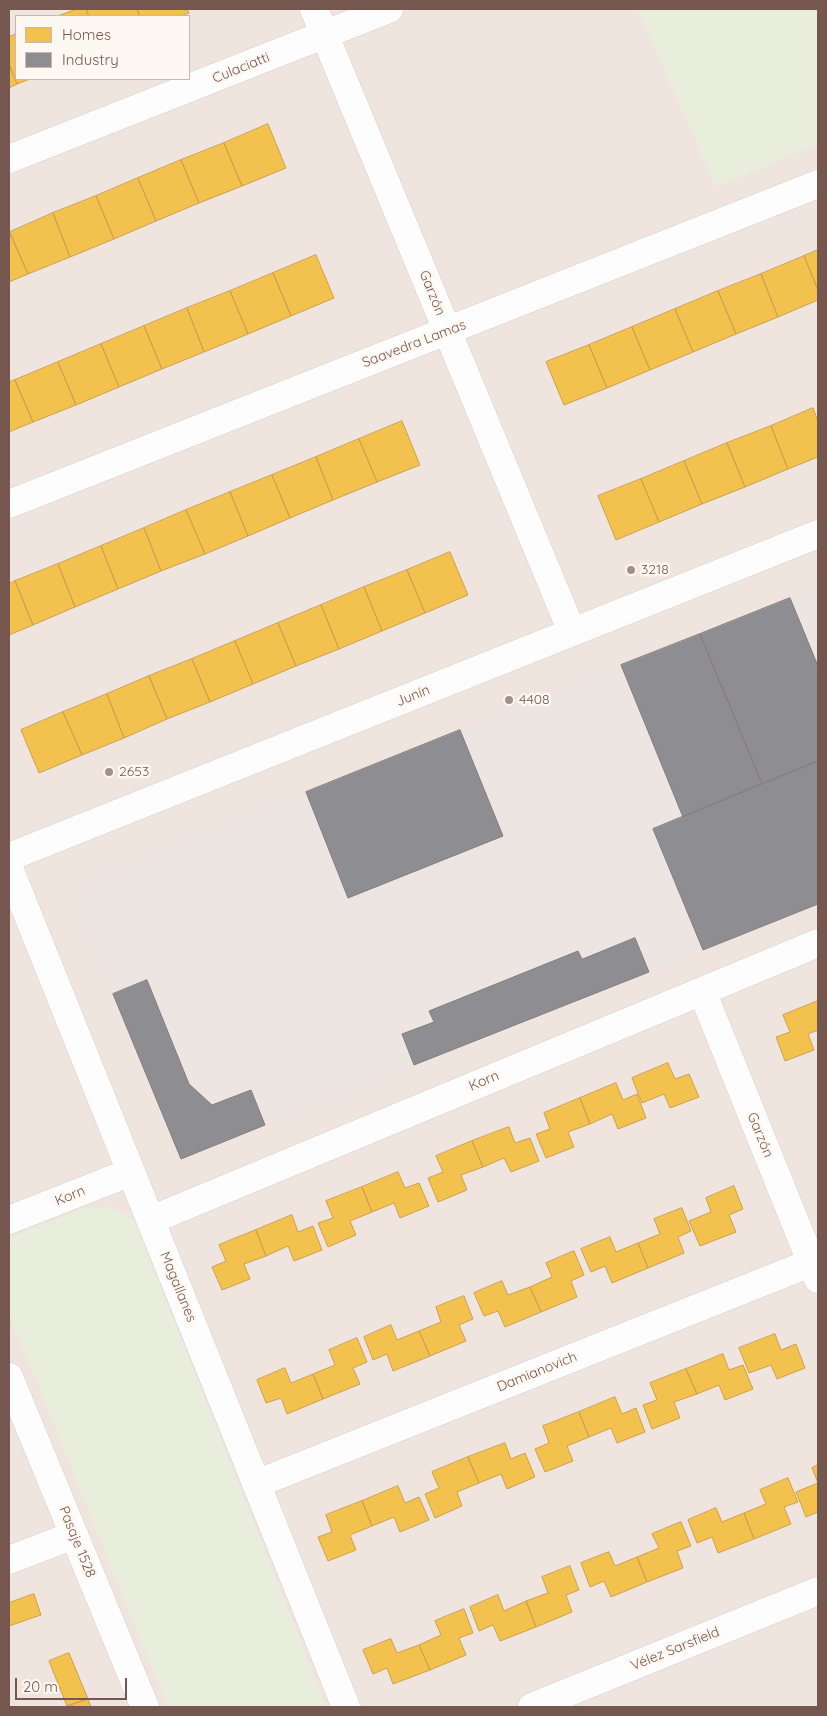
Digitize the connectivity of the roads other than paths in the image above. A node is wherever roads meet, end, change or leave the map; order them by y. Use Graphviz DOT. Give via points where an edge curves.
graph roads {
  1 [pos="314,9"];
  2 [pos="389,9"];
  3 [pos="325,34"];
  4 [pos="9,159"];
  5 [pos="818,184"];
  6 [pos="448,331"];
  7 [pos="9,504"];
  8 [pos="818,534"];
  9 [pos="572,632"];
  10 [pos="9,858"];
  11 [pos="9,868"];
  12 [pos="818,943"];
  13 [pos="702,991"];
  14 [pos="131,1172"];
  15 [pos="9,1220"];
  16 [pos="151,1220"];
  17 [pos="816,1268"];
  18 [pos="9,1376"];
  19 [pos="256,1484"];
  20 [pos="74,1535"];
  21 [pos="9,1560"];
  22 [pos="818,1591"];
  23 [pos="145,1707"];
  24 [pos="346,1707"];
  25 [pos="532,1707"];
  1 -- 3 [label="street, Garzón"];
  2 -- 3 [label="street, Culaciatti"];
  3 -- 4 [label="street, Culaciatti"];
  3 -- 6 [label="street, Garzón"];
  5 -- 6 [label="street, Saavedra Lamas"];
  6 -- 7 [label="street, Saavedra Lamas"];
  6 -- 9 [label="street, Garzón"];
  8 -- 9 [label="street, Junín"];
  9 -- 10 [label="street, Junín"];
  11 -- 14 [label="street, Magallanes"];
  12 -- 13 [label="street, Korn"];
  13 -- 16 [label="street, Korn"];
  13 -- 17 [label="street, Garzón"];
  14 -- 15 [label="street, Korn"];
  14 -- 16 [label="street, Magallanes"];
  16 -- 19 [label="street, Magallanes"];
  17 -- 19 [label="street, Damianovich"];
  18 -- 20 [label="street, Pasaje 1528"];
  19 -- 24 [label="street, Magallanes"];
  20 -- 21 [label="street"];
  20 -- 23 [label="street, Pasaje 1528"];
  22 -- 25 [label="street, Vélez Sarsfield"];
}
